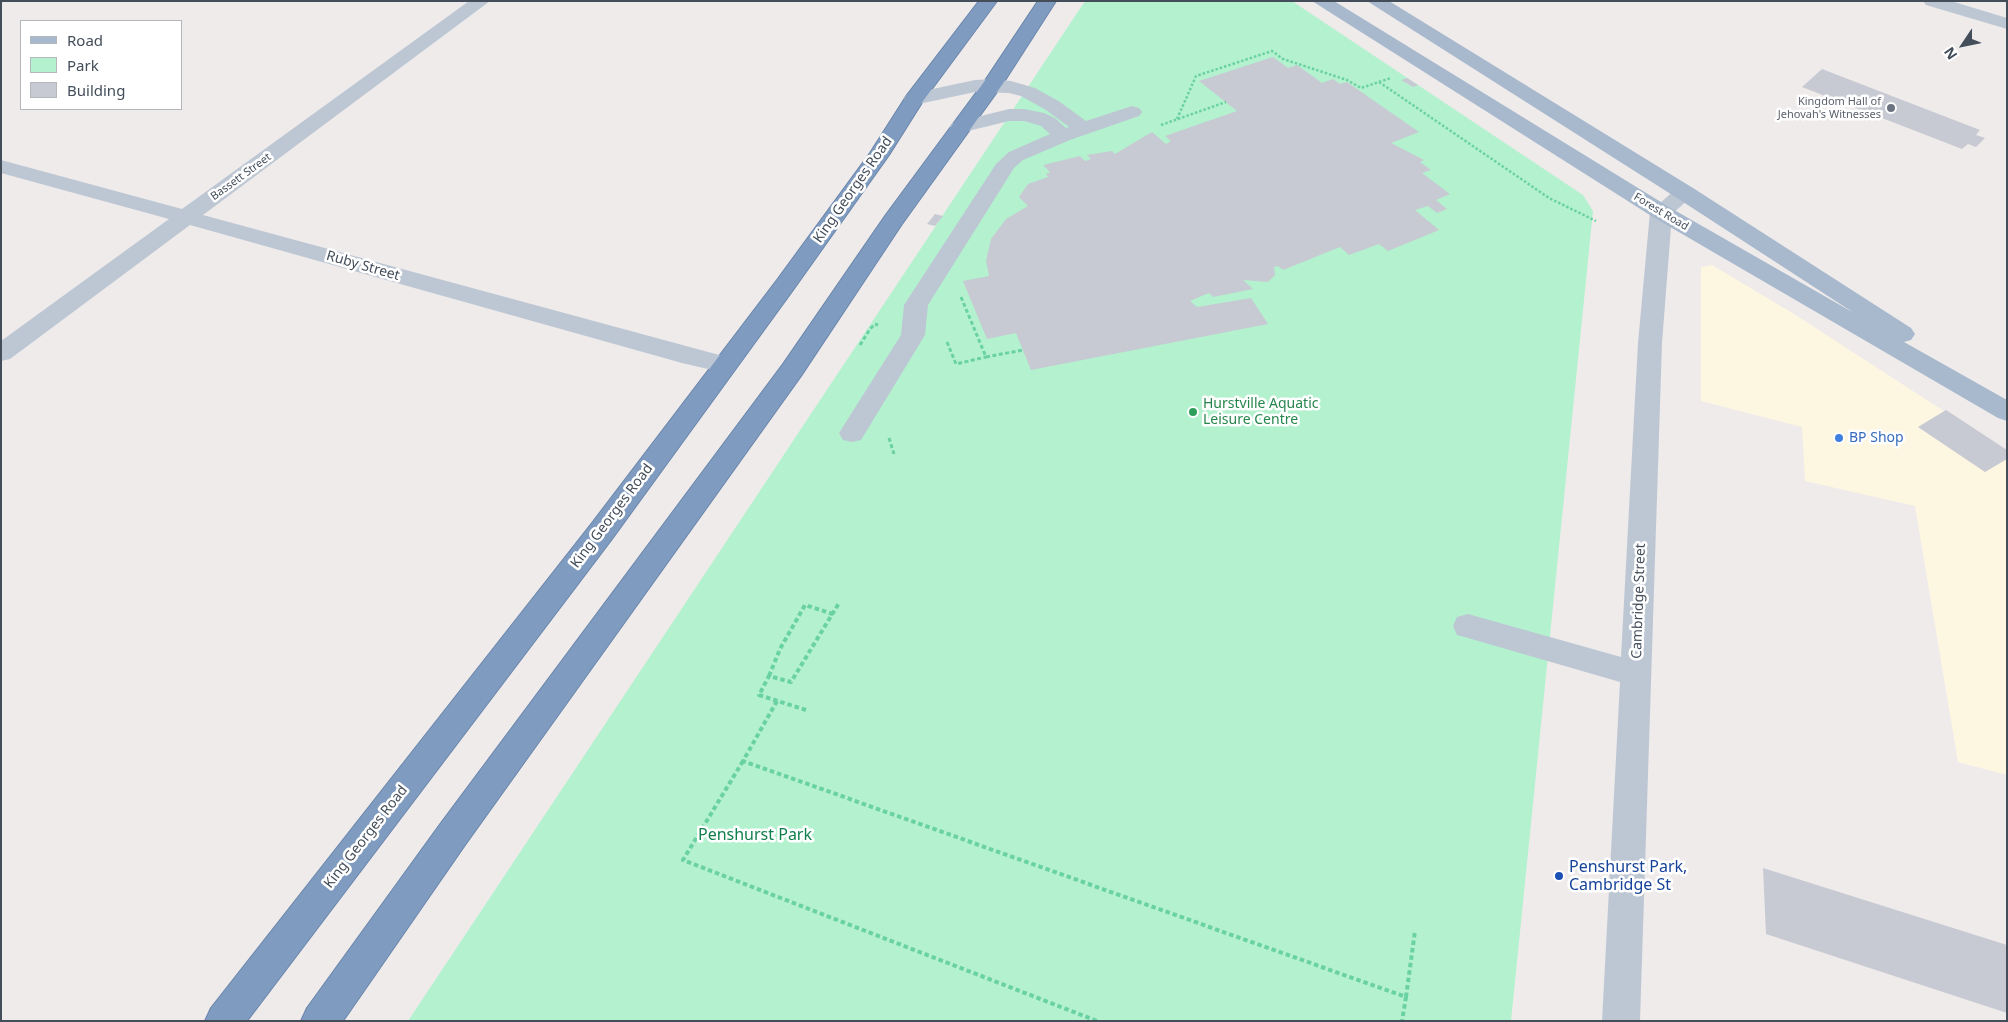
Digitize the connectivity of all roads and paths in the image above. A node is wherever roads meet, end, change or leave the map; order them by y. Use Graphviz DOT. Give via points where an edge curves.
graph roads {
  1 [pos="481,1"];
  2 [pos="988,1"];
  3 [pos="1047,1"];
  4 [pos="1322,1"];
  5 [pos="1376,1"];
  6 [pos="1932,1"];
  7 [pos="2007,24"];
  8 [pos="1383,81"];
  9 [pos="1379,82"];
  10 [pos="992,84"];
  11 [pos="914,99"];
  12 [pos="1132,112"];
  13 [pos="1177,119"];
  14 [pos="960,126"];
  15 [pos="1073,132"];
  16 [pos="1,166"];
  17 [pos="1685,193"];
  18 [pos="1661,212"];
  19 [pos="186,217"];
  20 [pos="1596,221"];
  21 [pos="959,292"];
  22 [pos="870,329"];
  23 [pos="860,345"];
  24 [pos="1023,350"];
  25 [pos="1,353"];
  26 [pos="986,357"];
  27 [pos="956,364"];
  28 [pos="725,365"];
  29 [pos="2007,405"];
  30 [pos="2007,412"];
  31 [pos="852,433"];
  32 [pos="839,603"];
  33 [pos="833,614"];
  34 [pos="1468,626"];
  35 [pos="1636,674"];
  36 [pos="769,676"];
  37 [pos="777,701"];
  38 [pos="806,710"];
  39 [pos="742,761"];
  40 [pos="1415,931"];
  41 [pos="1406,997"];
  42 [pos="224,1021"];
  43 [pos="320,1021"];
  44 [pos="1097,1021"];
  45 [pos="1402,1021"];
  46 [pos="1621,1021"];
  1 -- 19 [label="street, Bassett Street"];
  2 -- 11 [label="highway, King Georges Road"];
  3 -- 10 [label="highway"];
  4 -- 18 [label="main road, Forest Road"];
  5 -- 17 [label="main road"];
  6 -- 7 [label="street"];
  8 -- 9 [label="path"];
  9 -- 13 [label="path" via="1360,88 1347,80 1283,59 1272,51 1196,76"];
  9 -- 20 [label="path" via="1549,198"];
  10 -- 11 [label="street"];
  10 -- 14 [label="highway"];
  10 -- 15 [label="street" via="1028,92 1054,106"];
  11 -- 28 [label="highway, King Georges Road" via="878,155"];
  12 -- 15 [label="street"];
  14 -- 15 [label="street" via="1009,115 1024,115"];
  14 -- 43 [label="highway" via="792,370"];
  15 -- 31 [label="street" via="1016,156 1006,164 916,305 914,335"];
  16 -- 19 [label="street, Ruby Street"];
  17 -- 18 [label="street"];
  17 -- 29 [label="main road" via="1858,302"];
  18 -- 30 [label="main road, Forest Road"];
  18 -- 35 [label="street, Cambridge Street" via="1650,343"];
  19 -- 25 [label="street, Bassett Street"];
  19 -- 28 [label="street, Ruby Street"];
  21 -- 26 [label="path"];
  22 -- 23 [label="path"];
  24 -- 26 [label="path"];
  26 -- 27 [label="path"];
  28 -- 42 [label="highway, King Georges Road" via="602,531"];
  32 -- 33 [label="path"];
  33 -- 36 [label="path" via="791,682"];
  33 -- 36 [label="path" via="805,605"];
  34 -- 35 [label="street"];
  35 -- 46 [label="street, Cambridge Street"];
  36 -- 37 [label="path" via="759,696"];
  37 -- 38 [label="path"];
  37 -- 39 [label="path"];
  39 -- 41 [label="path"];
  39 -- 44 [label="path" via="683,860"];
  40 -- 41 [label="path"];
  41 -- 45 [label="path"];
}
